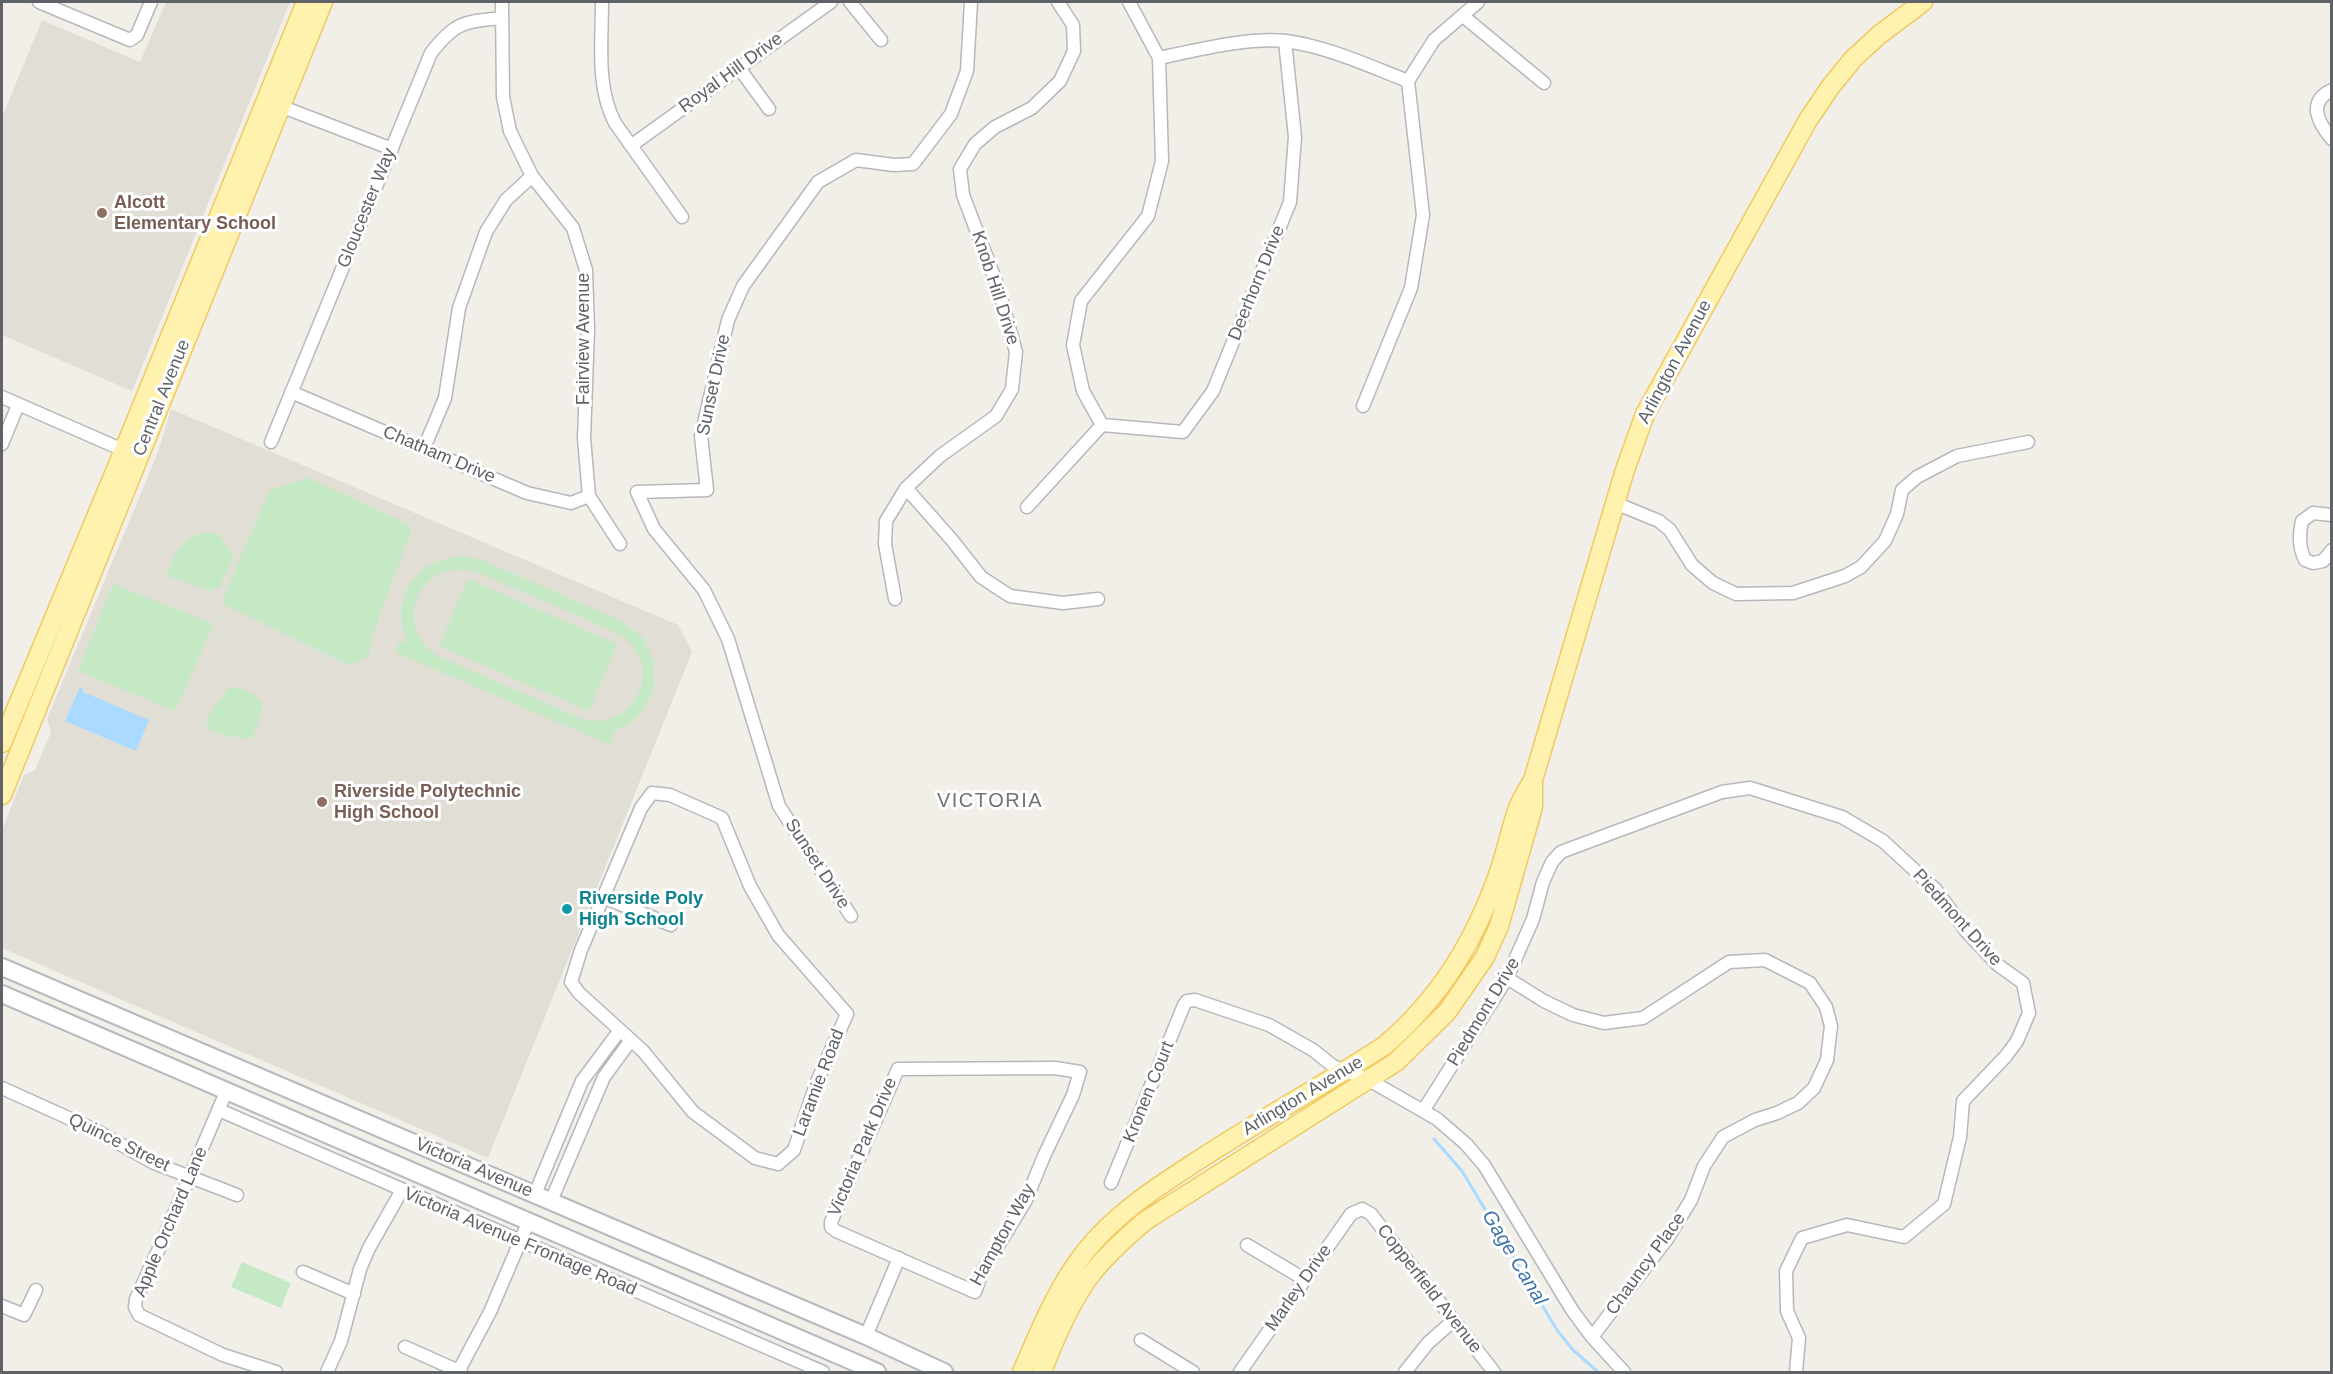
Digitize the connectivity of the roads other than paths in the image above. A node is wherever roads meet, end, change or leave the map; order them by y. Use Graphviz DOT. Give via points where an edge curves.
graph roads {
  1 [pos="39,2"];
  2 [pos="151,2"];
  3 [pos="306,2"];
  4 [pos="323,2"];
  5 [pos="502,2"];
  6 [pos="602,2"];
  7 [pos="831,2"];
  8 [pos="850,2"];
  9 [pos="971,2"];
  10 [pos="1058,2"];
  11 [pos="1129,2"];
  12 [pos="1478,2"];
  13 [pos="1923,2"];
  14 [pos="1463,16"];
  15 [pos="502,18"];
  16 [pos="881,40"];
  17 [pos="1285,41"];
  18 [pos="1159,58"];
  19 [pos="738,68"];
  20 [pos="1408,81"];
  21 [pos="1544,83"];
  22 [pos="2331,90"];
  23 [pos="273,103"];
  24 [pos="769,109"];
  25 [pos="2331,139"];
  26 [pos="632,145"];
  27 [pos="392,149"];
  28 [pos="532,176"];
  29 [pos="682,217"];
  30 [pos="291,392"];
  31 [pos="2,397"];
  32 [pos="18,405"];
  33 [pos="1363,406"];
  34 [pos="1102,425"];
  35 [pos="271,442"];
  36 [pos="2028,442"];
  37 [pos="2,444"];
  38 [pos="424,448"];
  39 [pos="131,453"];
  40 [pos="906,488"];
  41 [pos="589,496"];
  42 [pos="1615,503"];
  43 [pos="1027,507"];
  44 [pos="2331,515"];
  45 [pos="620,544"];
  46 [pos="2331,550"];
  47 [pos="895,599"];
  48 [pos="1098,599"];
  49 [pos="2,743"];
  50 [pos="1533,780"];
  51 [pos="2,795"];
  52 [pos="603,897"];
  53 [pos="851,916"];
  54 [pos="670,925"];
  55 [pos="2,967"];
  56 [pos="1507,978"];
  57 [pos="2,994"];
  58 [pos="620,1030"];
  59 [pos="631,1040"];
  60 [pos="1345,1071"];
  61 [pos="1080,1072"];
  62 [pos="1370,1080"];
  63 [pos="2,1089"];
  64 [pos="226,1092"];
  65 [pos="219,1110"];
  66 [pos="1423,1111"];
  67 [pos="191,1177"];
  68 [pos="1111,1183"];
  69 [pos="402,1190"];
  70 [pos="535,1194"];
  71 [pos="237,1195"];
  72 [pos="551,1202"];
  73 [pos="1362,1209"];
  74 [pos="528,1223"];
  75 [pos="519,1242"];
  76 [pos="1247,1245"];
  77 [pos="899,1258"];
  78 [pos="303,1272"];
  79 [pos="1304,1279"];
  80 [pos="36,1290"];
  81 [pos="354,1294"];
  82 [pos="2,1306"];
  83 [pos="1453,1321"];
  84 [pos="866,1336"];
  85 [pos="1592,1337"];
  86 [pos="1141,1340"];
  87 [pos="405,1347"];
  88 [pos="276,1372"];
  89 [pos="327,1372"];
  90 [pos="459,1372"];
  91 [pos="823,1372"];
  92 [pos="877,1372"];
  93 [pos="944,1372"];
  94 [pos="1022,1372"];
  95 [pos="1042,1372"];
  96 [pos="1193,1372"];
  97 [pos="1240,1372"];
  98 [pos="1404,1372"];
  99 [pos="1494,1372"];
  100 [pos="1624,1372"];
  101 [pos="1796,1372"];
  1 -- 2 [label="street" via="134,40"];
  3 -- 23 [label="main road, Central Avenue"];
  4 -- 23 [label="main road, Central Avenue"];
  5 -- 15 [label="street, Fairview Avenue"];
  6 -- 26 [label="street" via="604,91 615,123"];
  7 -- 19 [label="street, Royal Hill Drive"];
  8 -- 16 [label="street"];
  9 -- 53 [label="street, Sunset Drive" via="967,71 951,114 931,142 913,164 856,160 819,182 743,286 728,320 701,436 707,490 637,492 654,529 704,590 728,639 779,806"];
  10 -- 40 [label="street, Knob Hill Drive" via="1073,25 1074,51 1060,81 1032,108 995,127 975,144 960,169 963,195 999,287 1016,352 1012,389 996,416 940,456"];
  11 -- 18 [label="street"];
  12 -- 14 [label="street"];
  13 -- 42 [label="main road, Arlington Avenue" via="1853,59 1808,120 1645,414"];
  14 -- 20 [label="street" via="1434,40"];
  14 -- 21 [label="street"];
  15 -- 27 [label="street, Gloucester Way" via="465,21 445,34 431,53"];
  15 -- 28 [label="street, Fairview Avenue" via="503,97 510,131"];
  17 -- 18 [label="street" via="1231,44"];
  17 -- 20 [label="street" via="1326,50"];
  17 -- 34 [label="street, Deerhorn Drive" via="1295,137 1290,201 1213,390 1183,432"];
  18 -- 34 [label="street" via="1162,161 1148,216 1080,301 1073,345 1083,391"];
  19 -- 24 [label="street"];
  19 -- 26 [label="street, Royal Hill Drive"];
  20 -- 33 [label="street" via="1423,215 1411,288"];
  22 -- 25 [label="street" via="2319,101 2316,112 2319,124"];
  23 -- 27 [label="street"];
  23 -- 39 [label="main road, Central Avenue"];
  26 -- 29 [label="street"];
  27 -- 30 [label="street, Gloucester Way"];
  28 -- 38 [label="street" via="506,200 486,232 459,308 445,398"];
  28 -- 41 [label="street, Fairview Avenue" via="573,228 586,270 584,438"];
  30 -- 35 [label="street, Gloucester Way"];
  30 -- 38 [label="street, Chatham Drive"];
  31 -- 32 [label="street"];
  32 -- 37 [label="street"];
  32 -- 39 [label="street"];
  34 -- 43 [label="street"];
  36 -- 42 [label="street" via="1957,456 1929,470 1902,490 1885,541 1861,567 1792,593 1736,594 1713,583 1692,565 1670,530 1659,521"];
  38 -- 41 [label="street, Chatham Drive" via="527,493 571,503"];
  39 -- 49 [label="main road, Central Avenue"];
  39 -- 51 [label="main road, Central Avenue"];
  40 -- 47 [label="street, Knob Hill Drive" via="886,521 885,544"];
  40 -- 48 [label="street" via="981,577 1010,596 1063,603"];
  41 -- 45 [label="street, Fairview Avenue"];
  42 -- 50 [label="main road, Arlington Avenue"];
  44 -- 46 [label="street" via="2313,513 2302,521 2300,530 2305,560 2323,561"];
  50 -- 60 [label="main road, Arlington Avenue" via="1519,806 1484,910 1448,978 1408,1025"];
  50 -- 62 [label="main road, Arlington Avenue" via="1533,807 1508,899 1485,957 1447,1012 1396,1062"];
  52 -- 54 [label="street"];
  52 -- 58 [label="street, Laramie Road" via="571,982"];
  52 -- 59 [label="street, Laramie Road" via="641,808 652,794 670,795 722,818 750,885 778,935 847,1014 816,1084 794,1150 778,1164 755,1158 693,1112"];
  55 -- 70 [label="main road, Victoria Avenue"];
  56 -- 66 [label="street, Piedmont Drive"];
  56 -- 85 [label="street, Chauncy Place" via="1573,1015 1604,1023 1643,1018 1729,962 1765,960 1810,984 1826,1006 1831,1026 1827,1060 1814,1088 1798,1103 1723,1137 1667,1239"];
  56 -- 101 [label="street, Piedmont Drive" via="1533,918 1551,862 1561,852 1722,792 1750,788 1842,818 1883,841 1936,890 1966,931 1998,965 2023,984 2029,1013 2017,1041 1963,1101 1960,1137 1944,1204 1904,1237 1847,1224 1802,1238 1786,1271 1787,1311 1799,1338"];
  57 -- 64 [label="main road, Victoria Avenue"];
  58 -- 59 [label="street, Laramie Road"];
  58 -- 70 [label="street" via="582,1081"];
  59 -- 72 [label="street" via="604,1077"];
  60 -- 62 [label="street"];
  60 -- 68 [label="street, Kronen Court" via="1264,1023 1196,1000 1187,1001"];
  60 -- 94 [label="main road, Arlington Avenue" via="1219,1146 1138,1199 1115,1220 1069,1275"];
  61 -- 77 [label="street, Hampton Way" via="1026,1200 982,1272 975,1292"];
  61 -- 77 [label="street, Victoria Park Drive" via="1055,1068 895,1071 831,1227"];
  62 -- 66 [label="street"];
  62 -- 95 [label="main road, Arlington Avenue" via="1144,1221 1089,1277"];
  63 -- 67 [label="street, Quince Street"];
  64 -- 65 [label="street, Apple Orchard Lane"];
  64 -- 74 [label="main road, Victoria Avenue"];
  65 -- 67 [label="street, Apple Orchard Lane"];
  65 -- 69 [label="street, Victoria Avenue Frontage Road"];
  66 -- 85 [label="street" via="1466,1144 1484,1165"];
  67 -- 71 [label="street, Quince Street"];
  67 -- 88 [label="street, Apple Orchard Lane" via="135,1307 139,1315 223,1355"];
  69 -- 75 [label="street, Victoria Avenue Frontage Road"];
  69 -- 81 [label="street" via="369,1248"];
  70 -- 72 [label="main road, Victoria Avenue"];
  72 -- 84 [label="main road, Victoria Avenue"];
  73 -- 79 [label="street, Marley Drive" via="1351,1214"];
  73 -- 83 [label="street, Copperfield Avenue" via="1371,1214"];
  74 -- 75 [label="street"];
  74 -- 92 [label="main road, Victoria Avenue"];
  75 -- 90 [label="street" via="490,1312"];
  75 -- 91 [label="street, Victoria Avenue Frontage Road"];
  76 -- 79 [label="street"];
  77 -- 84 [label="street"];
  78 -- 81 [label="street"];
  79 -- 97 [label="street, Marley Drive"];
  80 -- 82 [label="street" via="24,1315"];
  81 -- 89 [label="street" via="341,1341"];
  83 -- 98 [label="street"];
  83 -- 99 [label="street, Copperfield Avenue"];
  84 -- 93 [label="main road, Victoria Avenue"];
  85 -- 100 [label="street"];
  86 -- 96 [label="street"];
  87 -- 90 [label="street"];
}
